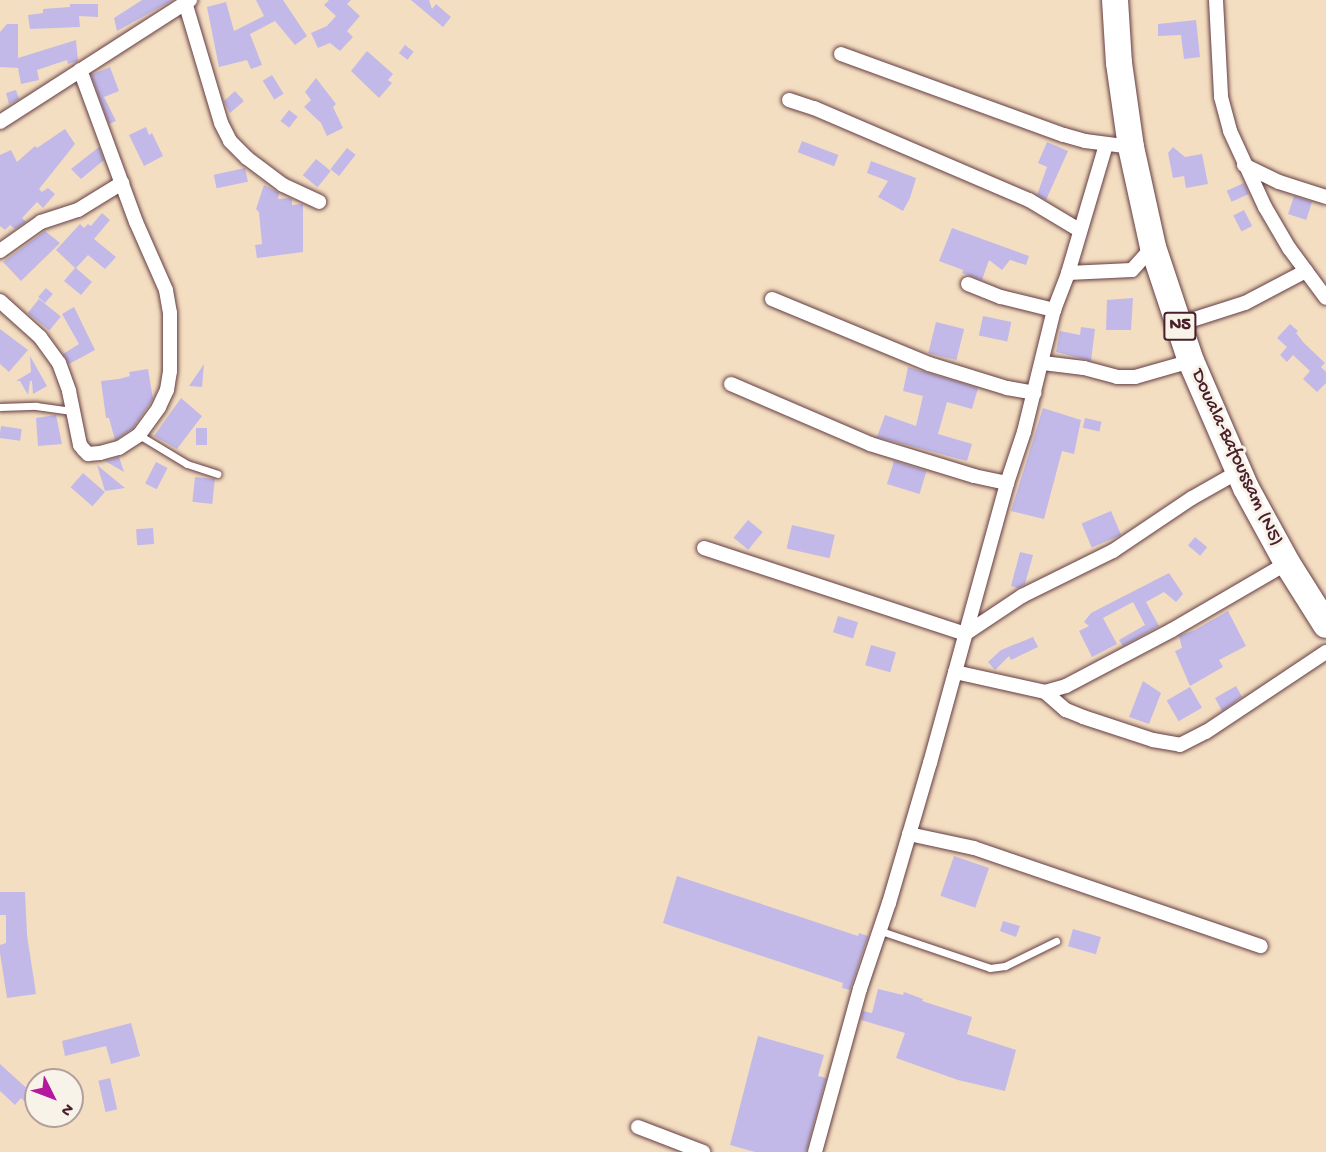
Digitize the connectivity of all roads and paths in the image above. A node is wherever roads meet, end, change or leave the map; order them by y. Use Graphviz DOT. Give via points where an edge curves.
graph roads {
  1 [pos="1115,0"];
  2 [pos="1216,0"];
  3 [pos="187,1"];
  4 [pos="841,54"];
  5 [pos="80,70"];
  6 [pos="789,100"];
  7 [pos="0,122"];
  8 [pos="1106,145"];
  9 [pos="1131,147"];
  10 [pos="1244,165"];
  11 [pos="122,183"];
  12 [pos="1326,197"];
  13 [pos="319,202"];
  14 [pos="1079,230"];
  15 [pos="1153,247"];
  16 [pos="0,251"];
  17 [pos="1306,271"];
  18 [pos="1068,273"];
  19 [pos="968,284"];
  20 [pos="1326,297"];
  21 [pos="772,299"];
  22 [pos="0,302"];
  23 [pos="1054,310"];
  24 [pos="1179,324"];
  25 [pos="1191,361"];
  26 [pos="1043,363"];
  27 [pos="731,384"];
  28 [pos="1035,393"];
  29 [pos="0,407"];
  30 [pos="72,411"];
  31 [pos="139,435"];
  32 [pos="1238,472"];
  33 [pos="217,474"];
  34 [pos="1006,483"];
  35 [pos="704,548"];
  36 [pos="1287,563"];
  37 [pos="1326,625"];
  38 [pos="965,634"];
  39 [pos="1326,652"];
  40 [pos="955,672"];
  41 [pos="1045,692"];
  42 [pos="909,834"];
  43 [pos="881,931"];
  44 [pos="1056,941"];
  45 [pos="1261,946"];
  46 [pos="638,1127"];
  47 [pos="704,1152"];
  48 [pos="816,1152"];
  1 -- 9 [label="highway, Douala-Bafoussam (N5) / N5"];
  2 -- 10 [label="street" via="1221,97"];
  3 -- 5 [label="street"];
  3 -- 13 [label="street" via="221,123 230,141 283,185"];
  4 -- 8 [label="street" via="1064,135"];
  5 -- 7 [label="street"];
  5 -- 11 [label="street"];
  6 -- 14 [label="street" via="1029,200"];
  8 -- 9 [label="street"];
  8 -- 14 [label="street"];
  9 -- 15 [label="highway, Douala-Bafoussam (N5) / N5"];
  10 -- 12 [label="street"];
  10 -- 17 [label="street" via="1265,207"];
  11 -- 16 [label="street" via="78,210 41,222"];
  11 -- 31 [label="street" via="166,290 170,313 170,371 166,390"];
  14 -- 18 [label="street"];
  15 -- 18 [label="street" via="1132,270"];
  15 -- 24 [label="highway, Douala-Bafoussam (N5) / N5"];
  17 -- 20 [label="street"];
  17 -- 24 [label="street" via="1245,303"];
  18 -- 23 [label="street"];
  19 -- 23 [label="street"];
  21 -- 28 [label="street" via="930,364"];
  22 -- 30 [label="street" via="55,355 66,377"];
  23 -- 26 [label="street"];
  24 -- 25 [label="highway, Douala-Bafoussam (N5) / N5"];
  25 -- 26 [label="street" via="1135,377"];
  25 -- 32 [label="highway, Douala-Bafoussam (N5) / N5"];
  26 -- 28 [label="street"];
  27 -- 34 [label="street" via="862,440"];
  28 -- 34 [label="street"];
  29 -- 30 [label="lane"];
  30 -- 31 [label="street" via="80,446 88,454 119,448"];
  31 -- 33 [label="lane" via="187,464"];
  32 -- 36 [label="highway, Douala-Bafoussam (N5) / N5"];
  32 -- 38 [label="street" via="1113,551 1022,596"];
  34 -- 38 [label="street"];
  35 -- 38 [label="street"];
  36 -- 37 [label="highway, Douala-Bafoussam (N5) / N5"];
  36 -- 41 [label="street" via="1081,680"];
  38 -- 40 [label="street"];
  39 -- 41 [label="street" via="1180,745 1083,717 1066,710"];
  40 -- 41 [label="street"];
  40 -- 42 [label="street"];
  42 -- 43 [label="street"];
  42 -- 45 [label="street" via="974,848"];
  43 -- 44 [label="lane" via="990,968 1005,966"];
  43 -- 48 [label="street" via="860,989"];
  46 -- 47 [label="street"];
}
